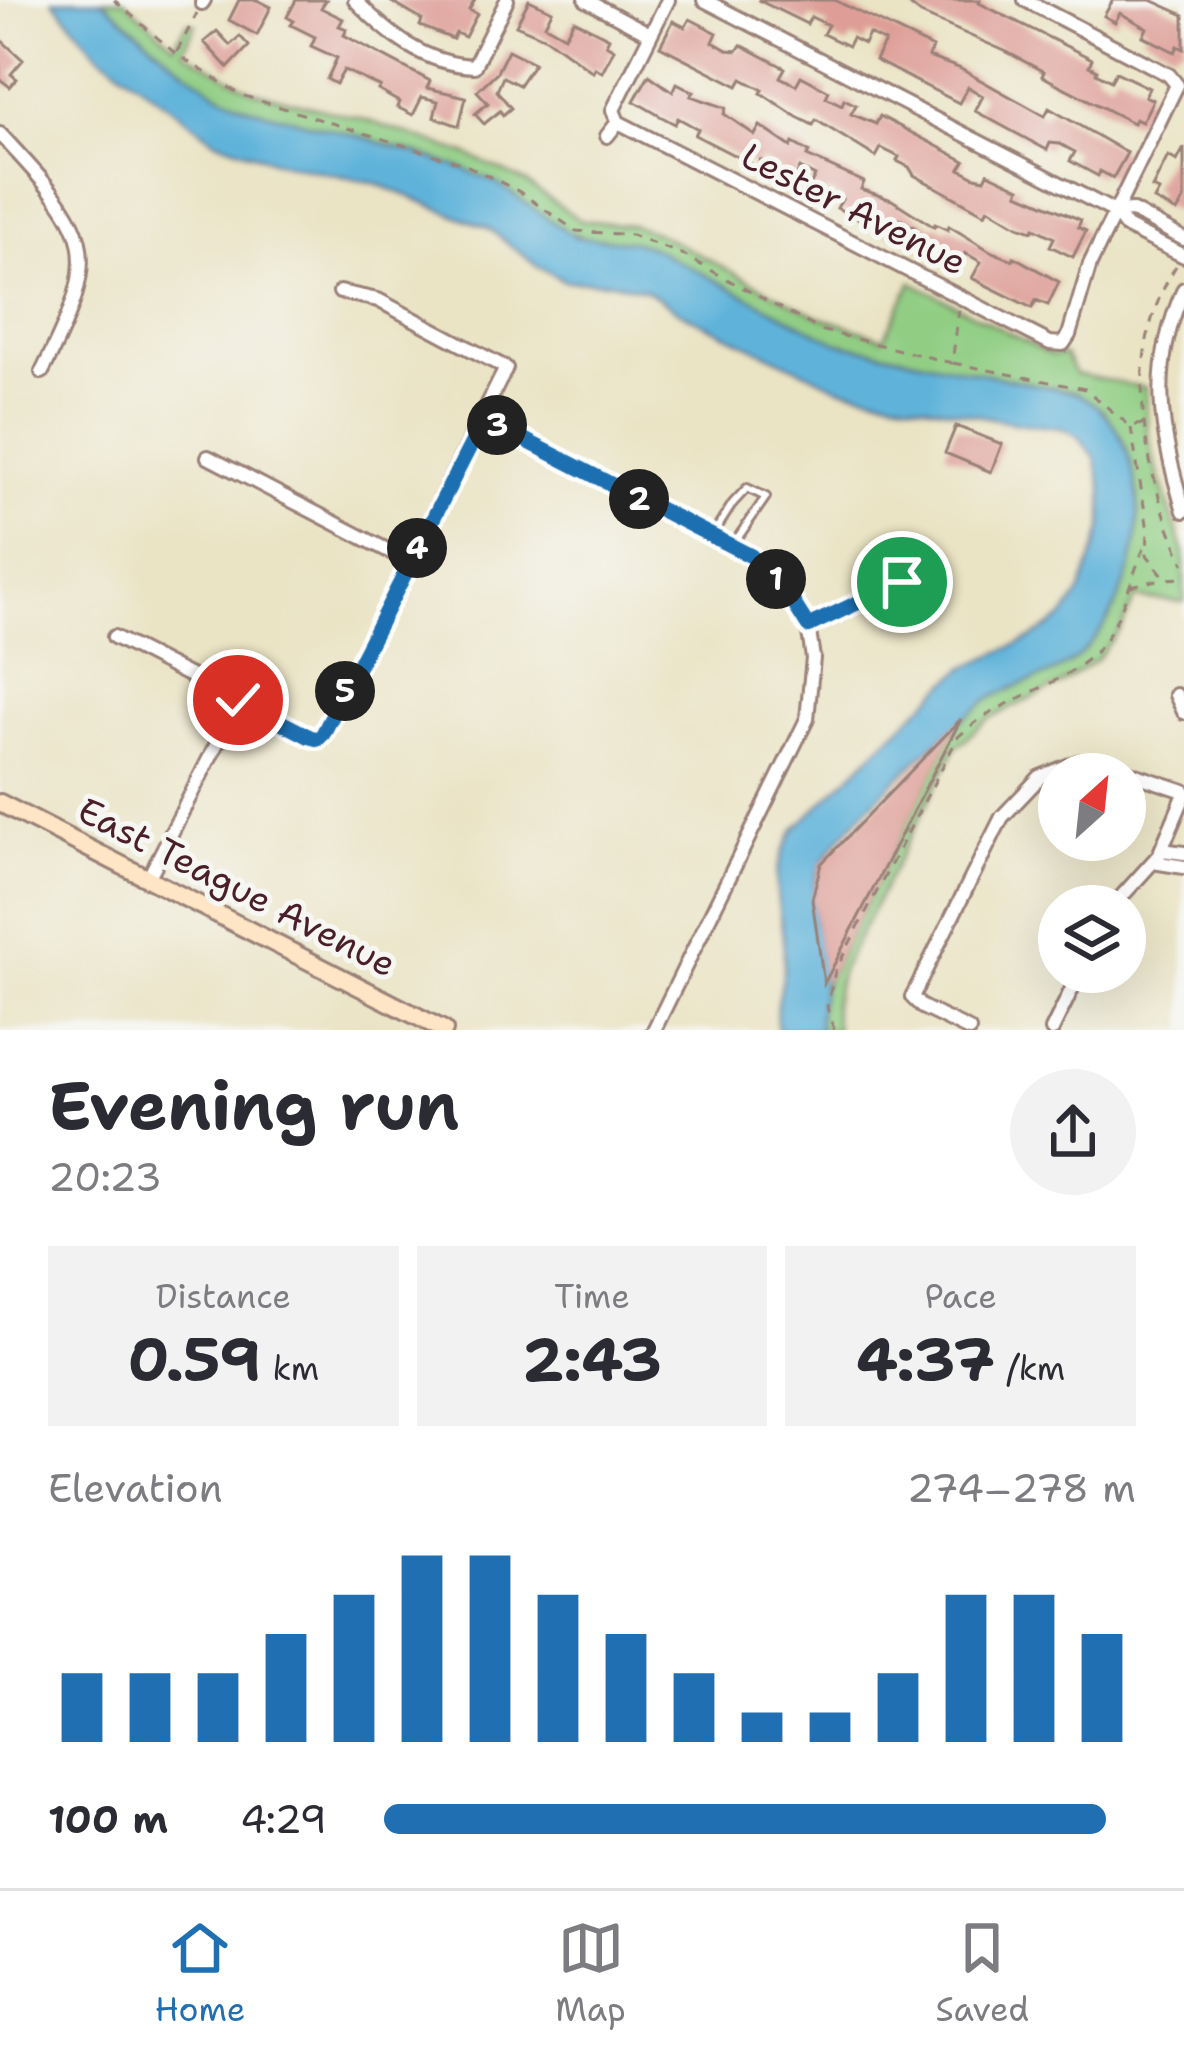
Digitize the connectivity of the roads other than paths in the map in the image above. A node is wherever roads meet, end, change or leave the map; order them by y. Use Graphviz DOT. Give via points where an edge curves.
graph roads {
  1 [pos="355,0"];
  2 [pos="507,0"];
  3 [pos="586,0"];
  4 [pos="668,0"];
  5 [pos="704,0"];
  6 [pos="1025,0"];
  7 [pos="650,34"];
  8 [pos="618,122"];
  9 [pos="0,134"];
  10 [pos="608,136"];
  11 [pos="1115,212"];
  12 [pos="1184,239"];
  13 [pos="1184,256"];
  14 [pos="1184,290"];
  15 [pos="340,292"];
  16 [pos="42,372"];
  17 [pos="484,419"];
  18 [pos="208,457"];
  19 [pos="1184,511"];
  20 [pos="712,536"];
  21 [pos="732,546"];
  22 [pos="410,562"];
  23 [pos="902,582"];
  24 [pos="808,626"];
  25 [pos="114,637"];
  26 [pos="1176,695"];
  27 [pos="238,700"];
  28 [pos="1184,712"];
  29 [pos="1184,794"];
  30 [pos="0,803"];
  31 [pos="1184,853"];
  32 [pos="1157,856"];
  33 [pos="1184,867"];
  34 [pos="148,879"];
  35 [pos="1131,885"];
  36 [pos="1070,993"];
  37 [pos="444,1030"];
  38 [pos="654,1030"];
  39 [pos="969,1030"];
  40 [pos="1052,1030"];
  1 -- 2 [label="street" via="409,47 474,66"];
  3 -- 7 [label="street"];
  4 -- 7 [label="street"];
  5 -- 11 [label="street"];
  6 -- 11 [label="street" via="1177,85"];
  7 -- 8 [label="street" via="613,110"];
  8 -- 10 [label="street"];
  8 -- 11 [label="street, Lester Avenue" via="1050,343 1070,335"];
  9 -- 16 [label="street" via="65,206 80,249 78,298"];
  11 -- 12 [label="street" via="1133,211"];
  11 -- 13 [label="street" via="1126,227"];
  14 -- 19 [label="street" via="1160,394"];
  15 -- 17 [label="street" via="378,300 506,368"];
  17 -- 20 [label="street"];
  17 -- 22 [label="street"];
  18 -- 22 [label="street"];
  20 -- 21 [label="street"];
  20 -- 21 [label="lane" via="747,488 766,497"];
  21 -- 24 [label="street" via="767,570"];
  22 -- 27 [label="street" via="318,739"];
  23 -- 24 [label="street"];
  24 -- 38 [label="street" via="807,719"];
  25 -- 27 [label="street"];
  26 -- 28 [label="street"];
  27 -- 34 [label="street"];
  29 -- 32 [label="street"];
  29 -- 39 [label="street" via="1077,762 1040,777 1002,817 912,997"];
  30 -- 34 [label="street, East Teague Avenue"];
  31 -- 32 [label="street"];
  32 -- 33 [label="street"];
  32 -- 35 [label="street"];
  34 -- 37 [label="street, East Teague Avenue"];
  36 -- 40 [label="street"];
}
